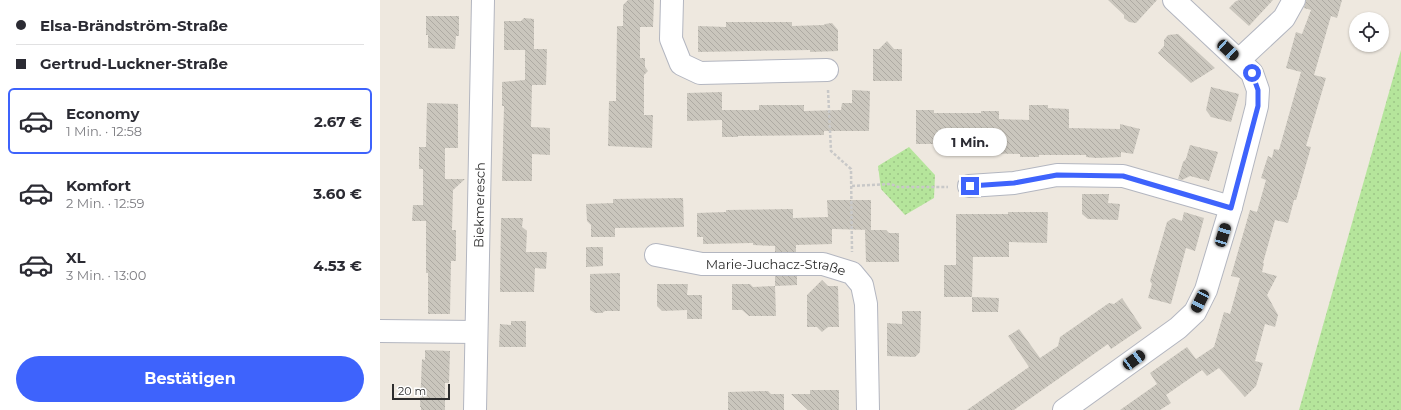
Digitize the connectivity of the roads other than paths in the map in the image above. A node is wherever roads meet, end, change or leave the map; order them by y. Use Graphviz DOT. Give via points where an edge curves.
graph roads {
  1 [pos="483,0"];
  2 [pos="672,0"];
  3 [pos="1174,0"];
  4 [pos="1294,0"];
  5 [pos="1239,60"];
  6 [pos="827,70"];
  7 [pos="970,186"];
  8 [pos="1231,208"];
  9 [pos="656,255"];
  10 [pos="380,331"];
  11 [pos="476,332"];
  12 [pos="475,410"];
  13 [pos="868,410"];
  14 [pos="1064,410"];
  1 -- 11 [label="street, Biekmeresch"];
  2 -- 6 [label="street" via="671,39 681,64 700,73"];
  3 -- 5 [label="street"];
  4 -- 5 [label="street" via="1284,18"];
  5 -- 8 [label="street" via="1252,73 1258,90 1258,106"];
  7 -- 8 [label="street" via="1014,183 1057,175 1123,176"];
  8 -- 14 [label="street" via="1206,290 1195,312 1178,328"];
  9 -- 13 [label="street, Marie-Juchacz-Straße" via="702,264 823,264 852,273 862,285 866,304"];
  10 -- 11 [label="street"];
  11 -- 12 [label="street, Biekmeresch"];
}
